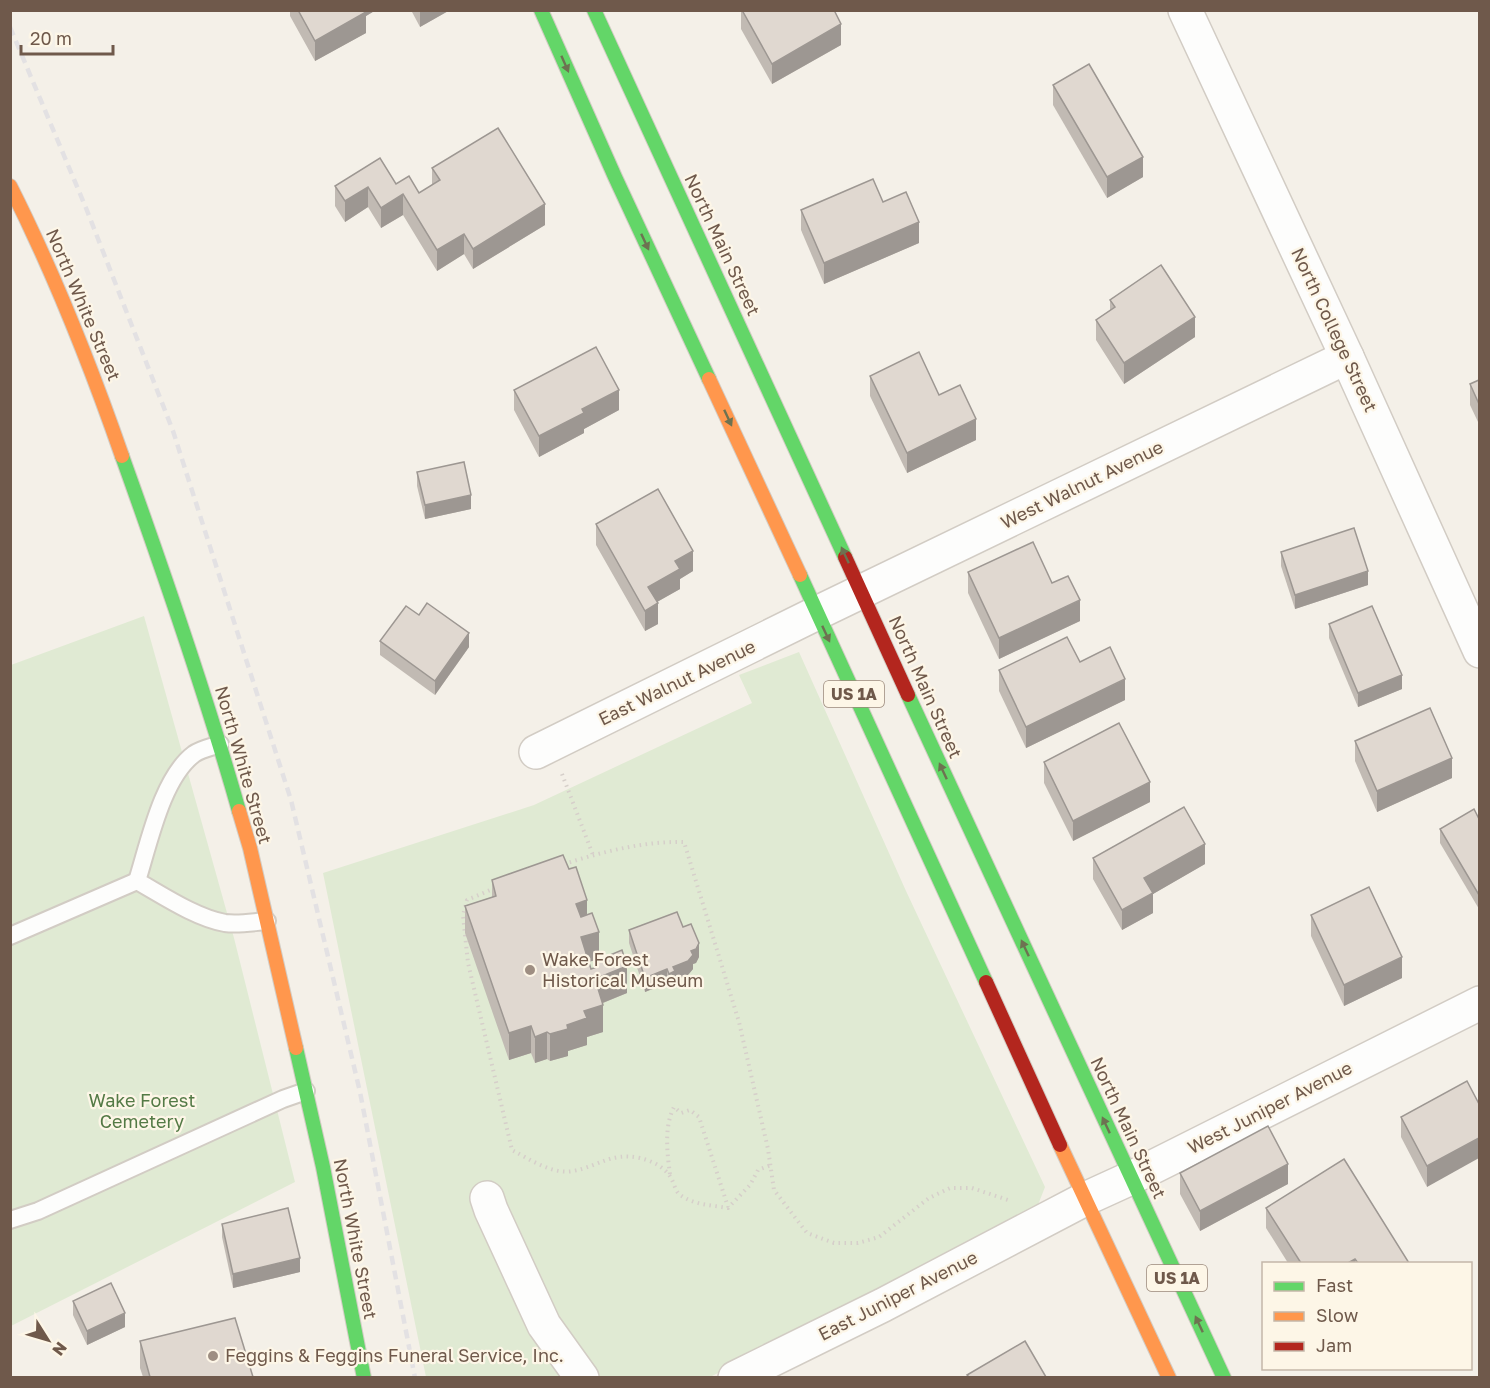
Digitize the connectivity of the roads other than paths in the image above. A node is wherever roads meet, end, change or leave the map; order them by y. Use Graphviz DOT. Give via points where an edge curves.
graph roads {
  1 [pos="541,10"];
  2 [pos="594,10"];
  3 [pos="1185,10"];
  4 [pos="10,186"];
  5 [pos="1347,357"];
  6 [pos="862,592"];
  7 [pos="817,613"];
  8 [pos="1479,651"];
  9 [pos="220,744"];
  10 [pos="544,749"];
  11 [pos="137,881"];
  12 [pos="267,921"];
  13 [pos="10,936"];
  14 [pos="1479,1003"];
  15 [pos="306,1091"];
  16 [pos="1131,1179"];
  17 [pos="487,1198"];
  18 [pos="1073,1205"];
  19 [pos="10,1220"];
  20 [pos="364,1377"];
  21 [pos="582,1377"];
  22 [pos="735,1377"];
  23 [pos="1169,1377"];
  24 [pos="1224,1377"];
  1 -- 7 [label="main road, US 1A, one-way"];
  6 -- 2 [label="main road, North Main Street, one-way"];
  3 -- 5 [label="street, North College Street"];
  4 -- 9 [label="main road, North White Street" via="94,377"];
  5 -- 6 [label="street, West Walnut Avenue"];
  5 -- 8 [label="street, North College Street"];
  6 -- 7 [label="street, West Walnut Avenue"];
  16 -- 6 [label="main road, North Main Street, one-way"];
  7 -- 10 [label="street, East Walnut Avenue"];
  7 -- 18 [label="main road, US 1A, one-way"];
  9 -- 11 [label="lane" via="195,753 181,767 162,801"];
  9 -- 12 [label="main road, North White Street"];
  11 -- 12 [label="lane" via="224,922"];
  11 -- 13 [label="lane"];
  12 -- 15 [label="main road, North White Street"];
  14 -- 16 [label="street, West Juniper Avenue"];
  15 -- 19 [label="lane"];
  15 -- 20 [label="main road, North White Street"];
  16 -- 18 [label="street, West Juniper Avenue"];
  24 -- 16 [label="main road, North Main Street / US 1A, one-way"];
  17 -- 21 [label="street" via="544,1325"];
  18 -- 22 [label="street, East Juniper Avenue"];
  18 -- 23 [label="main road, US 1A"];
}
